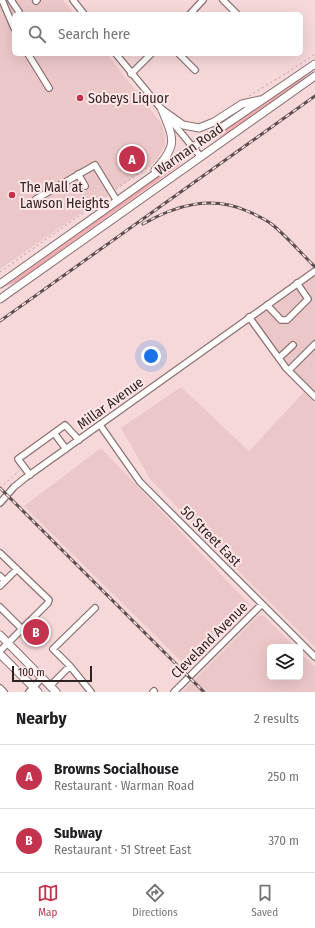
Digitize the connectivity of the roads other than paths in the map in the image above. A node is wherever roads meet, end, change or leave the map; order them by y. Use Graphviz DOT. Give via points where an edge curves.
graph roads {
  1 [pos="2,0"];
  2 [pos="11,0"];
  3 [pos="72,0"];
  4 [pos="203,0"];
  5 [pos="223,0"];
  6 [pos="19,12"];
  7 [pos="82,12"];
  8 [pos="192,12"];
  9 [pos="235,12"];
  10 [pos="12,23"];
  11 [pos="29,56"];
  12 [pos="118,56"];
  13 [pos="149,56"];
  14 [pos="180,56"];
  15 [pos="315,64"];
  16 [pos="195,70"];
  17 [pos="131,74"];
  18 [pos="315,75"];
  19 [pos="49,88"];
  20 [pos="264,99"];
  21 [pos="162,110"];
  22 [pos="193,147"];
  23 [pos="201,157"];
  24 [pos="78,174"];
  25 [pos="145,181"];
  26 [pos="85,186"];
  27 [pos="36,199"];
  28 [pos="117,201"];
  29 [pos="315,271"];
  30 [pos="297,283"];
  31 [pos="0,284"];
  32 [pos="0,299"];
  33 [pos="267,305"];
  34 [pos="249,317"];
  35 [pos="315,344"];
  36 [pos="293,345"];
  37 [pos="279,358"];
  38 [pos="289,370"];
  39 [pos="314,394"];
  40 [pos="100,425"];
  41 [pos="54,434"];
  42 [pos="79,440"];
  43 [pos="66,449"];
  44 [pos="30,474"];
  45 [pos="1,501"];
  46 [pos="0,553"];
  47 [pos="17,569"];
  48 [pos="0,576"];
  49 [pos="5,581"];
  50 [pos="0,586"];
  51 [pos="262,604"];
  52 [pos="0,607"];
  53 [pos="95,608"];
  54 [pos="22,629"];
  55 [pos="0,635"];
  56 [pos="8,643"];
  57 [pos="0,652"];
  58 [pos="315,657"];
  59 [pos="70,666"];
  60 [pos="42,678"];
  61 [pos="50,686"];
  62 [pos="0,688"];
  63 [pos="33,690"];
  64 [pos="4,692"];
  65 [pos="56,692"];
  66 [pos="91,692"];
  67 [pos="174,692"];
  1 -- 10 [label="street"];
  2 -- 6 [label="street"];
  3 -- 7 [label="street"];
  4 -- 8 [label="street"];
  5 -- 9 [label="street"];
  11 -- 19 [label="street"];
  12 -- 17 [label="street"];
  13 -- 17 [label="street"];
  14 -- 16 [label="street"];
  15 -- 20 [label="main road, Warman Road"];
  17 -- 21 [label="street"];
  18 -- 23 [label="main road, Warman Road"];
  20 -- 21 [label="main road" via="242,104 214,122 199,128 183,125"];
  20 -- 22 [label="main road, Warman Road"];
  21 -- 22 [label="street"];
  21 -- 25 [label="main road" via="172,133 172,146 166,159"];
  22 -- 23 [label="street"];
  22 -- 25 [label="main road, Warman Road"];
  23 -- 32 [label="main road, Warman Road"];
  24 -- 26 [label="street"];
  24 -- 27 [label="street"];
  24 -- 28 [label="street" via="95,165"];
  25 -- 28 [label="main road, Warman Road"];
  28 -- 31 [label="main road, Warman Road"];
  29 -- 30 [label="street, Millar Avenue"];
  30 -- 33 [label="street, Millar Avenue"];
  30 -- 33 [label="street" via="308,299 287,320 281,320"];
  33 -- 34 [label="street, Millar Avenue"];
  34 -- 37 [label="street"];
  34 -- 40 [label="street, Millar Avenue"];
  35 -- 38 [label="street"];
  36 -- 37 [label="street"];
  37 -- 38 [label="street"];
  38 -- 39 [label="street"];
  40 -- 42 [label="street, Millar Avenue"];
  40 -- 51 [label="street, 50 Street East" via="140,482"];
  41 -- 42 [label="street" via="65,425"];
  41 -- 43 [label="street"];
  41 -- 44 [label="street" via="18,459"];
  42 -- 43 [label="street, Millar Avenue"];
  43 -- 44 [label="street, Millar Avenue"];
  44 -- 45 [label="street, Millar Avenue"];
  46 -- 47 [label="street"];
  47 -- 49 [label="street"];
  47 -- 54 [label="street" via="48,600 48,603"];
  48 -- 49 [label="street"];
  49 -- 50 [label="street"];
  51 -- 58 [label="street, 50 Street East"];
  51 -- 67 [label="street, Cleveland Avenue"];
  52 -- 54 [label="street"];
  53 -- 59 [label="street" via="53,648"];
  54 -- 56 [label="street"];
  55 -- 56 [label="main road"];
  56 -- 57 [label="street"];
  56 -- 60 [label="main road"];
  57 -- 63 [label="main road"];
  59 -- 61 [label="street"];
  59 -- 66 [label="street"];
  60 -- 61 [label="main road"];
  60 -- 63 [label="street"];
  61 -- 65 [label="main road"];
  62 -- 64 [label="street"];
}
